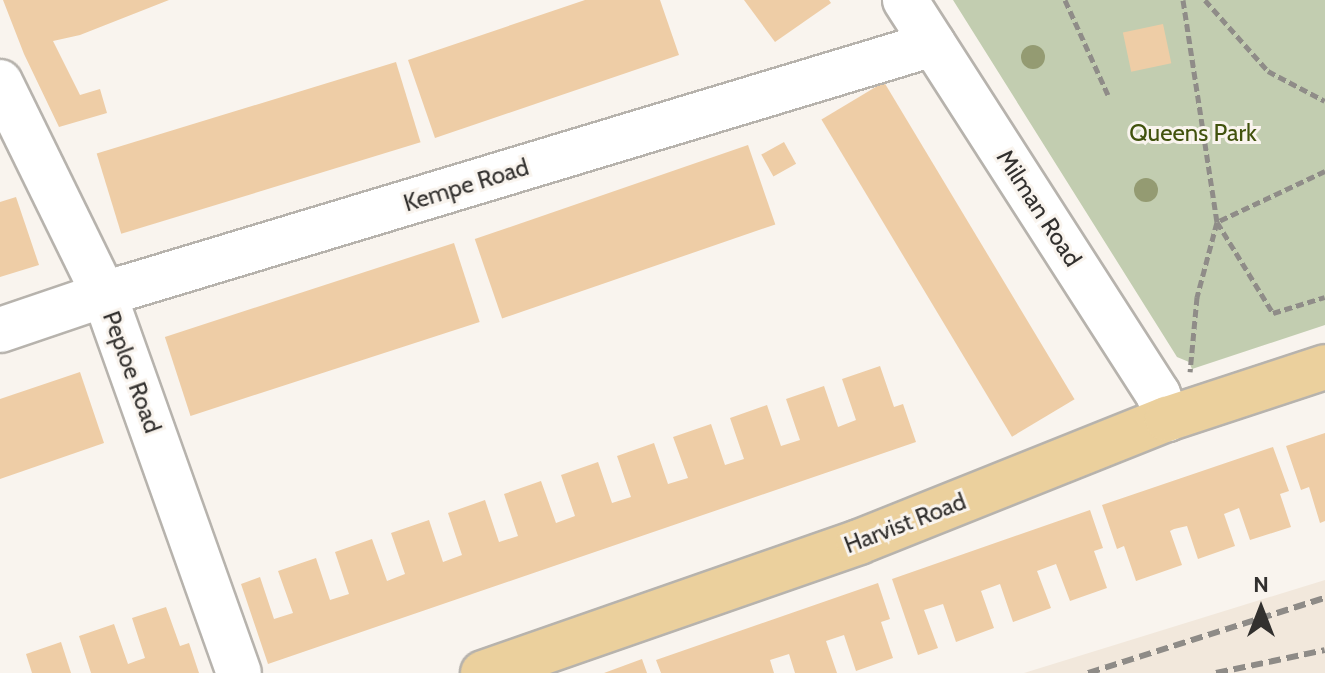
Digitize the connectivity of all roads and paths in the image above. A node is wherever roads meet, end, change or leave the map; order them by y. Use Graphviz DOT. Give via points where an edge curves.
graph roads {
  1 [pos="905,0"];
  2 [pos="1065,0"];
  3 [pos="1183,0"];
  4 [pos="1205,0"];
  5 [pos="933,44"];
  6 [pos="0,82"];
  7 [pos="1108,95"];
  8 [pos="1325,101"];
  9 [pos="1325,171"];
  10 [pos="1217,222"];
  11 [pos="104,294"];
  12 [pos="1325,297"];
  13 [pos="0,330"];
  14 [pos="1325,367"];
  15 [pos="1186,377"];
  16 [pos="1167,419"];
  17 [pos="239,673"];
  18 [pos="483,673"];
  1 -- 5 [label="street, Milman Road"];
  2 -- 7 [label="path"];
  3 -- 10 [label="path"];
  4 -- 8 [label="path" via="1268,71"];
  5 -- 11 [label="street, Kempe Road"];
  5 -- 16 [label="street, Milman Road" via="1158,394"];
  6 -- 11 [label="street, Peploe Road"];
  9 -- 10 [label="path"];
  10 -- 12 [label="path" via="1273,313"];
  10 -- 15 [label="path" via="1197,297 1192,369"];
  11 -- 13 [label="street, Kempe Road"];
  11 -- 17 [label="street, Peploe Road"];
  14 -- 16 [label="main road, Harvist Road"];
  16 -- 18 [label="main road, Harvist Road" via="859,542"];
}
